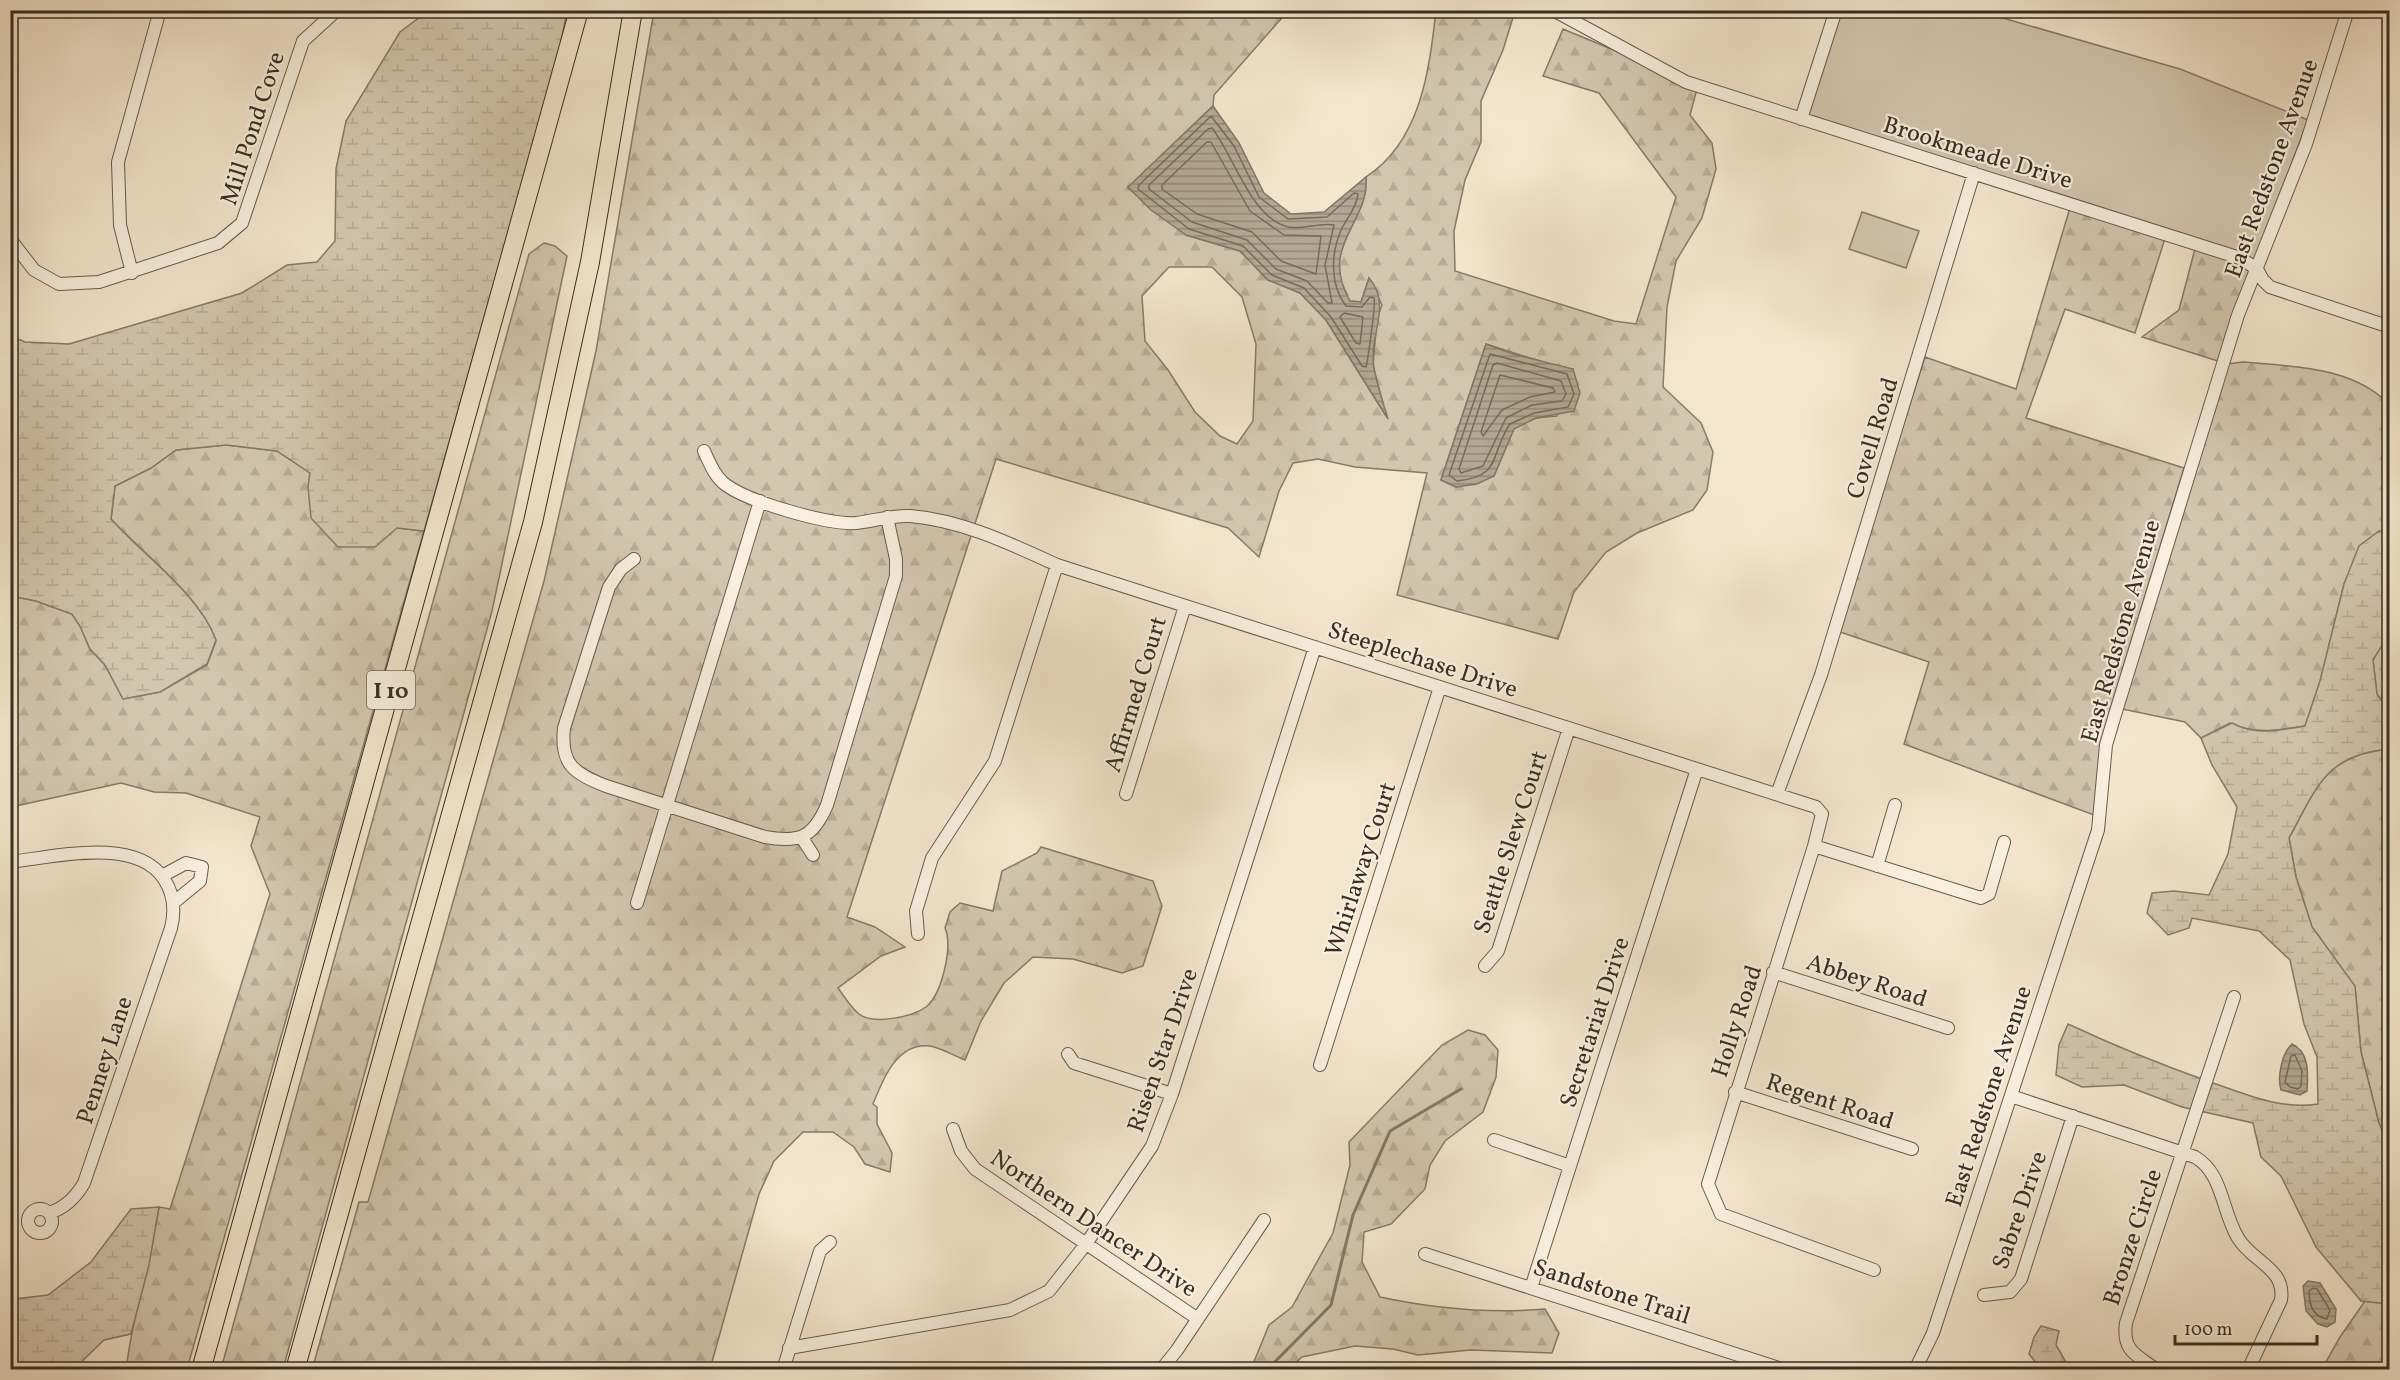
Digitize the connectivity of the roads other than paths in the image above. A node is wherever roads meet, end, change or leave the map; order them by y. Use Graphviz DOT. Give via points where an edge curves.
graph roads {
  1 [pos="160,10"];
  2 [pos="337,10"];
  3 [pos="579,10"];
  4 [pos="633,10"];
  5 [pos="1553,10"];
  6 [pos="1836,10"];
  7 [pos="2348,10"];
  8 [pos="1801,119"];
  9 [pos="1974,173"];
  10 [pos="10,238"];
  11 [pos="2257,269"];
  12 [pos="132,273"];
  13 [pos="2390,327"];
  14 [pos="704,451"];
  15 [pos="760,501"];
  16 [pos="887,517"];
  17 [pos="634,559"];
  18 [pos="1057,565"];
  19 [pos="1185,606"];
  20 [pos="1314,647"];
  21 [pos="1440,687"];
  22 [pos="1569,728"];
  23 [pos="1697,769"];
  24 [pos="1126,794"];
  25 [pos="1777,794"];
  26 [pos="666,804"];
  27 [pos="1895,805"];
  28 [pos="802,838"];
  29 [pos="2004,842"];
  30 [pos="1814,846"];
  31 [pos="813,855"];
  32 [pos="10,862"];
  33 [pos="1877,866"];
  34 [pos="162,876"];
  35 [pos="173,903"];
  36 [pos="637,903"];
  37 [pos="918,934"];
  38 [pos="1485,966"];
  39 [pos="1773,972"];
  40 [pos="2234,997"];
  41 [pos="1948,1028"];
  42 [pos="1068,1054"];
  43 [pos="1320,1065"];
  44 [pos="1735,1092"];
  45 [pos="1172,1094"];
  46 [pos="2011,1096"];
  47 [pos="2073,1116"];
  48 [pos="953,1129"];
  49 [pos="1494,1140"];
  50 [pos="1912,1149"];
  51 [pos="2181,1152"];
  52 [pos="1570,1166"];
  53 [pos="49,1213"];
  54 [pos="1264,1221"];
  55 [pos="830,1242"];
  56 [pos="1086,1244"];
  57 [pos="1425,1254"];
  58 [pos="1874,1270"];
  59 [pos="1531,1288"];
  60 [pos="1984,1295"];
  61 [pos="1198,1319"];
  62 [pos="789,1348"];
  63 [pos="201,1370"];
  64 [pos="295,1370"];
  65 [pos="783,1370"];
  66 [pos="1161,1370"];
  67 [pos="1785,1370"];
  68 [pos="1916,1370"];
  69 [pos="2157,1370"];
  70 [pos="2248,1370"];
  1 -- 12 [label="street" via="118,162 120,225"];
  2 -- 12 [label="street, Mill Pond Cove" via="303,41 242,222 218,243"];
  3 -- 63 [label="highway, I 10"];
  4 -- 64 [label="highway" via="590,262 533,522"];
  5 -- 8 [label="street, Brookmeade Drive" via="1686,82"];
  6 -- 8 [label="street"];
  7 -- 11 [label="street, East Redstone Avenue" via="2309,134"];
  8 -- 9 [label="street, Brookmeade Drive"];
  9 -- 11 [label="street, Brookmeade Drive" via="2229,254"];
  9 -- 25 [label="street, Covell Road" via="1821,675"];
  10 -- 12 [label="street, Mill Pond Cove" via="34,270 60,284 99,282"];
  11 -- 13 [label="street, Brookmeade Drive" via="2263,280 2278,290"];
  11 -- 46 [label="street, East Redstone Avenue" via="2238,315 2114,718 2106,745 2098,830"];
  14 -- 15 [label="street, Steeplechase Drive" via="724,484"];
  15 -- 16 [label="street, Steeplechase Drive" via="830,521 855,523"];
  15 -- 26 [label="street"];
  16 -- 18 [label="street, Steeplechase Drive" via="910,516 946,523 1007,542"];
  16 -- 28 [label="street" via="896,576 827,805 821,820"];
  17 -- 26 [label="street" via="621,569 609,587 562,744 566,760 584,777"];
  18 -- 19 [label="street, Steeplechase Drive"];
  18 -- 37 [label="street" via="995,760 932,858 916,911"];
  19 -- 20 [label="street, Steeplechase Drive"];
  19 -- 24 [label="street, Affirmed Court"];
  20 -- 21 [label="street, Steeplechase Drive"];
  20 -- 45 [label="street, Risen Star Drive"];
  21 -- 22 [label="street, Steeplechase Drive"];
  21 -- 43 [label="street, Whirlaway Court"];
  22 -- 23 [label="street, Steeplechase Drive"];
  22 -- 38 [label="street, Seattle Slew Court" via="1498,951"];
  23 -- 25 [label="street, Steeplechase Drive"];
  23 -- 52 [label="street, Secretariat Drive"];
  25 -- 30 [label="street, Holly Road" via="1816,807 1822,814"];
  26 -- 28 [label="street" via="765,837 786,841"];
  26 -- 36 [label="street"];
  27 -- 33 [label="street"];
  28 -- 31 [label="street"];
  29 -- 33 [label="street" via="1989,894 1981,898"];
  30 -- 33 [label="street"];
  30 -- 39 [label="street, Holly Road"];
  32 -- 34 [label="street" via="118,854 144,861"];
  34 -- 35 [label="street, Penney Lane"];
  34 -- 35 [label="street" via="186,863 202,867 200,881"];
  35 -- 53 [label="street, Penney Lane" via="171,928 84,1182 74,1197"];
  39 -- 41 [label="street, Abbey Road"];
  39 -- 44 [label="street, Holly Road"];
  40 -- 51 [label="street"];
  42 -- 45 [label="street" via="1074,1063"];
  44 -- 50 [label="street, Regent Road"];
  44 -- 58 [label="street, Holly Road" via="1708,1184 1720,1214"];
  45 -- 56 [label="street, Risen Star Drive" via="1152,1146"];
  46 -- 47 [label="street"];
  46 -- 68 [label="street, East Redstone Avenue" via="1933,1333"];
  47 -- 51 [label="street"];
  47 -- 60 [label="street, Sabre Drive" via="2021,1279 2010,1292"];
  48 -- 56 [label="street, Northern Dancer Drive" via="961,1151 975,1169"];
  49 -- 52 [label="street"];
  51 -- 69 [label="street, Bronze Circle" via="2124,1338 2132,1352"];
  51 -- 70 [label="street, Bronze Circle" via="2209,1168 2237,1238 2280,1280 2281,1300"];
  52 -- 59 [label="street, Secretariat Drive"];
  54 -- 61 [label="street"];
  55 -- 62 [label="street" via="820,1251"];
  56 -- 61 [label="street, Northern Dancer Drive"];
  56 -- 62 [label="street, Risen Star Drive" via="1049,1291 1010,1310"];
  57 -- 59 [label="street, Sandstone Trail"];
  59 -- 67 [label="street, Sandstone Trail"];
  61 -- 66 [label="street"];
  62 -- 65 [label="street"];
}
